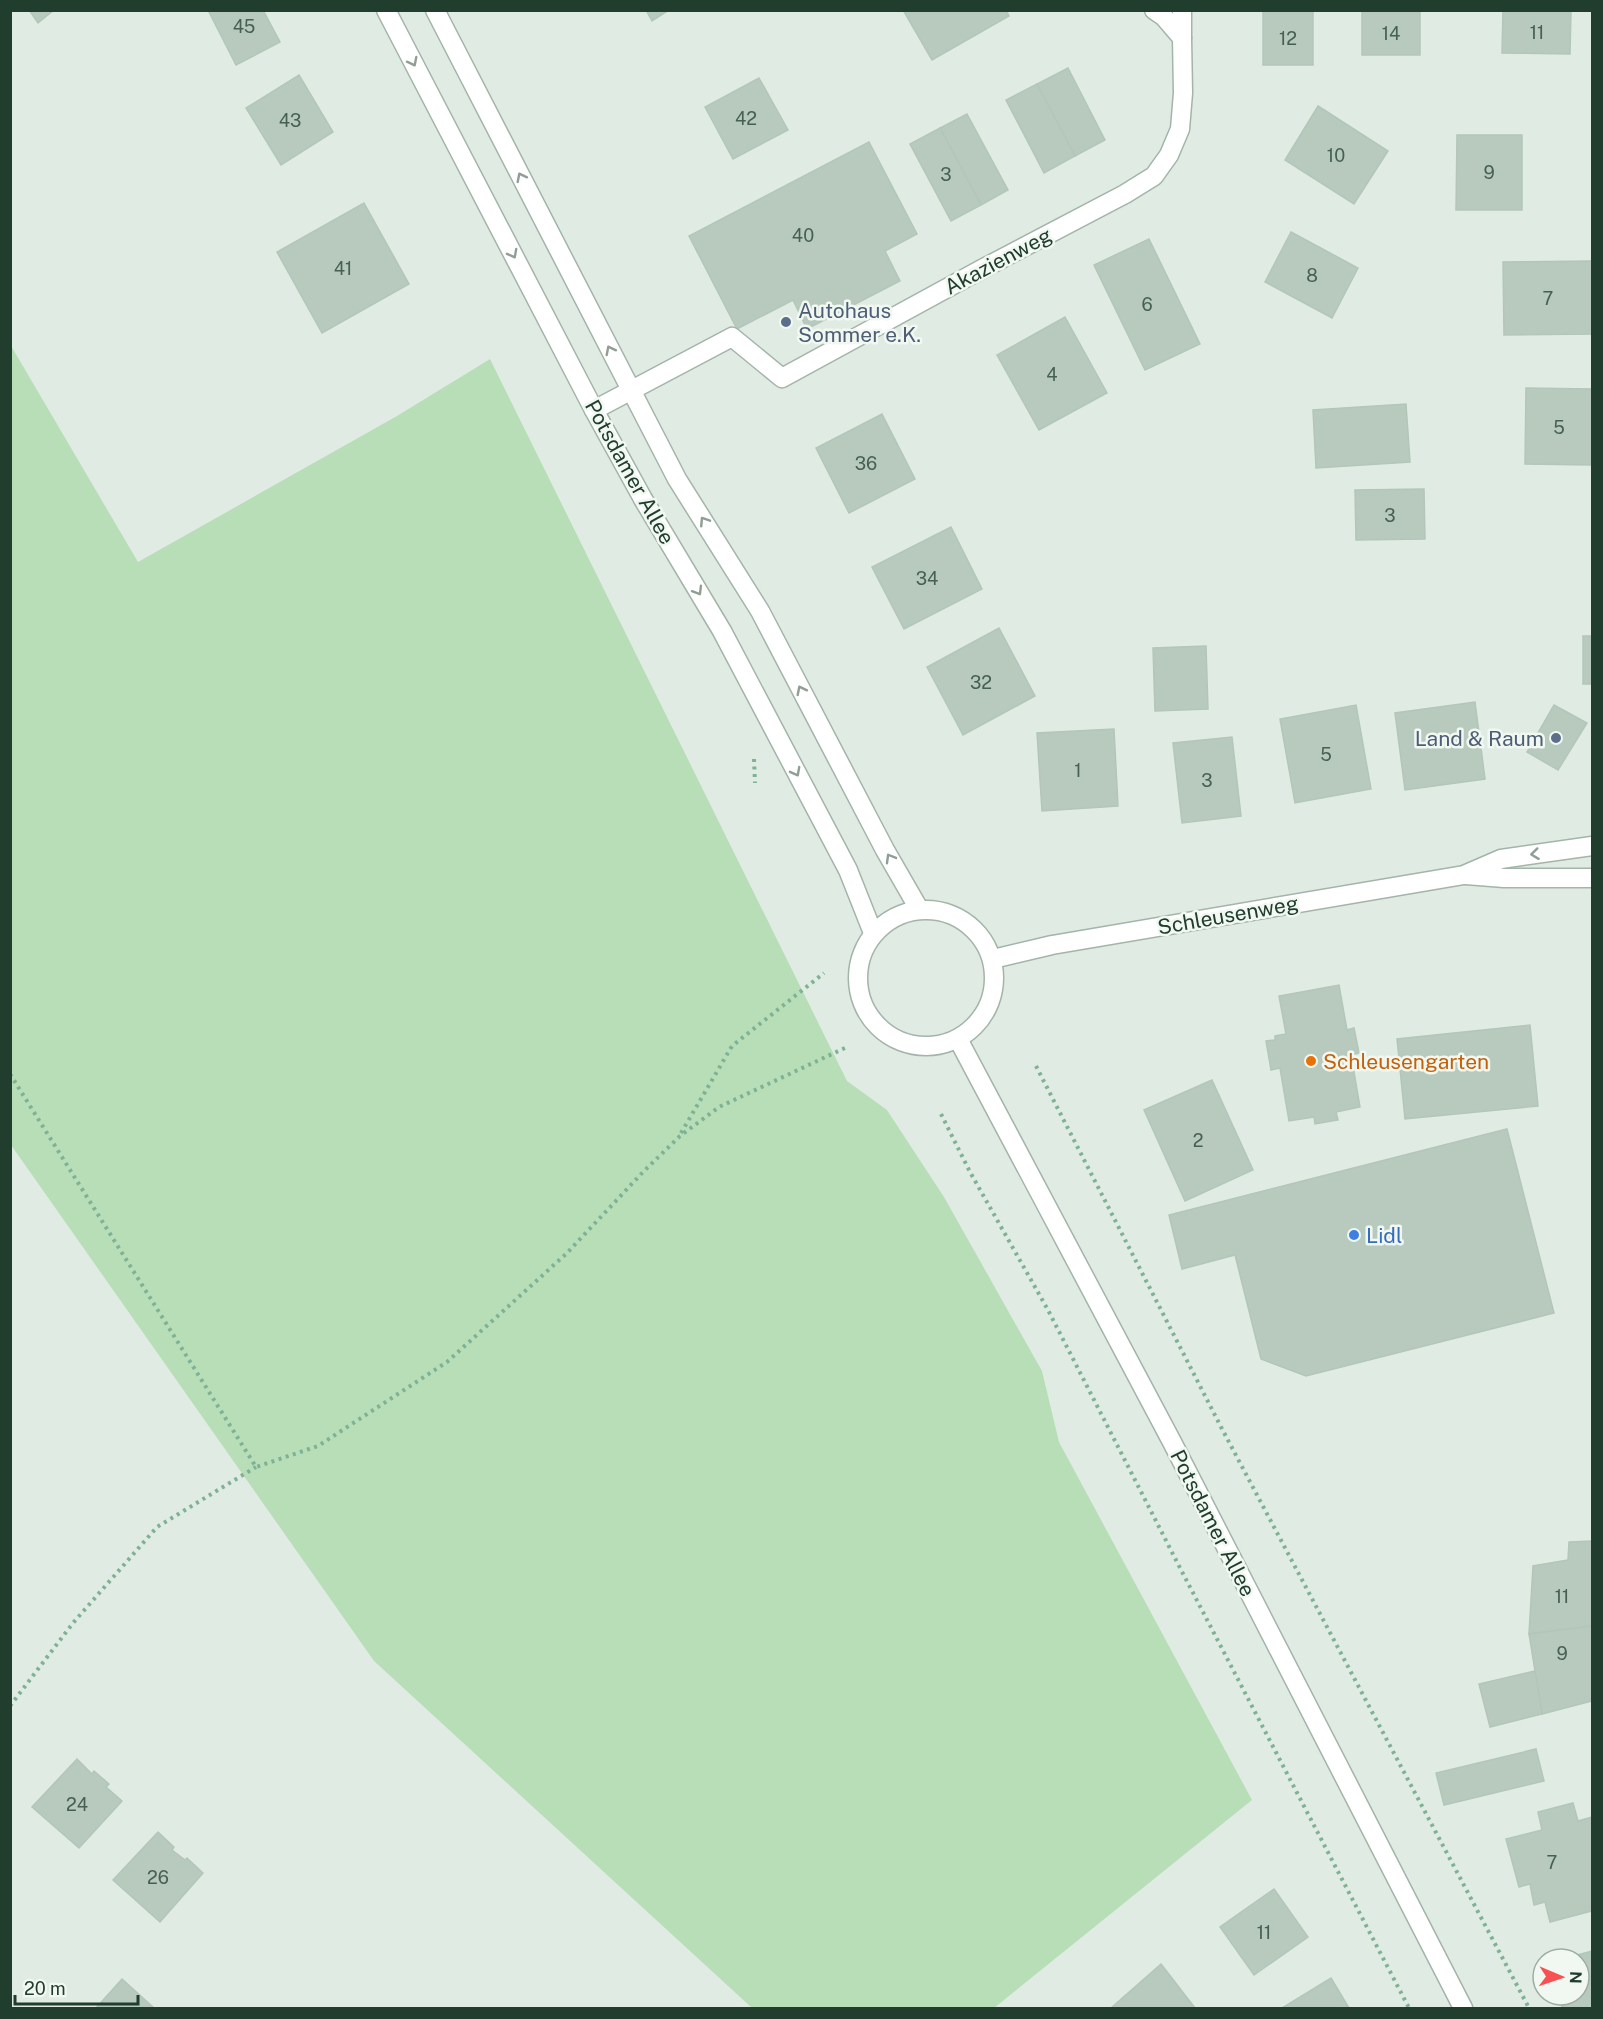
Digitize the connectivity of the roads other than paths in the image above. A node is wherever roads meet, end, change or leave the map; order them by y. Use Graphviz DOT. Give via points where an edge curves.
graph roads {
  1 [pos="387,10"];
  2 [pos="435,10"];
  3 [pos="1154,10"];
  4 [pos="1182,10"];
  5 [pos="1182,38"];
  6 [pos="631,392"];
  7 [pos="594,410"];
  8 [pos="1593,846"];
  9 [pos="1464,875"];
  10 [pos="1593,878"];
  11 [pos="919,909"];
  12 [pos="873,933"];
  13 [pos="993,959"];
  14 [pos="958,1039"];
  15 [pos="1463,2008"];
  1 -- 7 [label="street, Potsdamer Allee, one-way"];
  6 -- 2 [label="street, Potsdamer Allee, one-way"];
  3 -- 5 [label="street"];
  4 -- 5 [label="street, Akazienweg"];
  5 -- 6 [label="street, Akazienweg" via="1180,129 1154,176 782,378 732,337"];
  6 -- 7 [label="street, Akazienweg"];
  11 -- 6 [label="street, Potsdamer Allee, one-way" via="760,611 677,480"];
  7 -- 12 [label="street, Potsdamer Allee, one-way" via="722,631 848,870"];
  8 -- 9 [label="street, Schleusenweg, one-way" via="1500,859"];
  9 -- 10 [label="street, Schleusenweg"];
  9 -- 13 [label="street, Schleusenweg" via="1064,943"];
  11 -- 12 [label="street" via="902,913"];
  11 -- 13 [label="street" via="938,910 965,921 985,942"];
  12 -- 14 [label="street" via="861,954 857,977 861,1000 873,1021 891,1037 912,1045 936,1046"];
  13 -- 14 [label="street" via="995,982 990,1005 977,1024"];
  14 -- 15 [label="street, Potsdamer Allee" via="1172,1442"];
}
